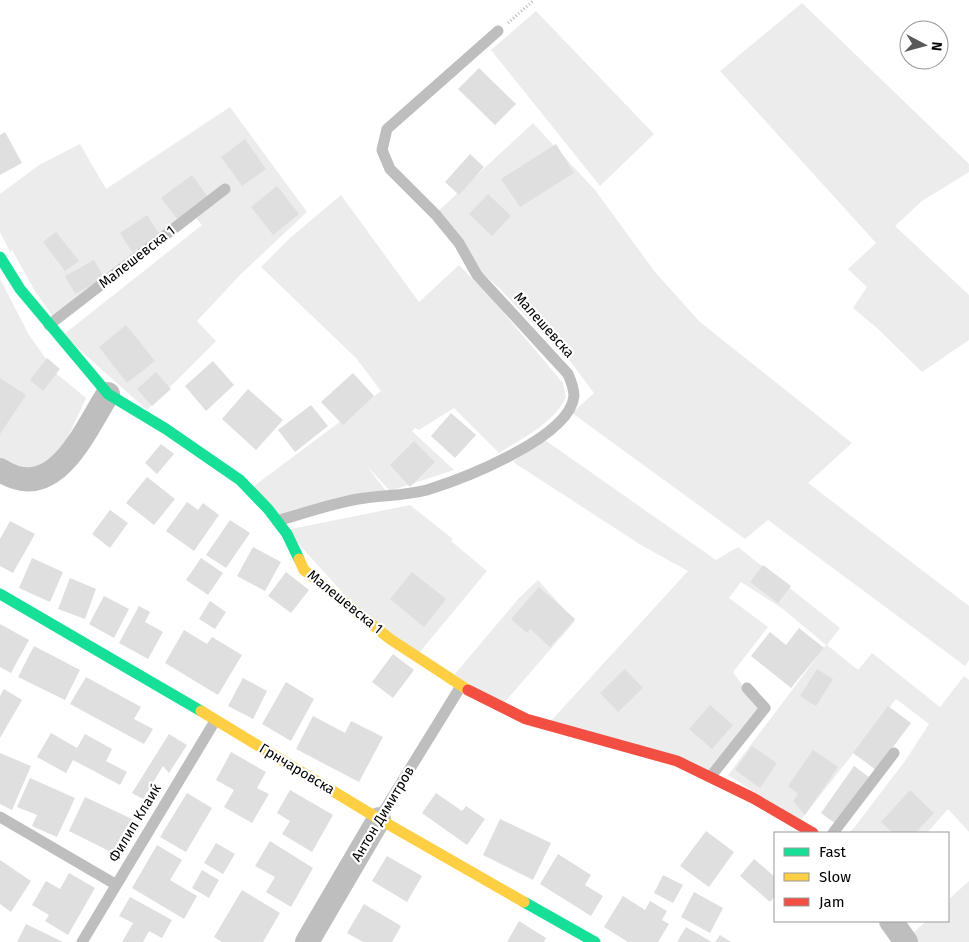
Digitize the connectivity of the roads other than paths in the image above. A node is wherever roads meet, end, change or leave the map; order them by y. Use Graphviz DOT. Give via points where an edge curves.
graph roads {
  1 [pos="498,31"];
  2 [pos="225,189"];
  3 [pos="0,258"];
  4 [pos="49,325"];
  5 [pos="108,394"];
  6 [pos="0,470"];
  7 [pos="277,521"];
  8 [pos="0,594"];
  9 [pos="461,686"];
  10 [pos="747,688"];
  11 [pos="215,721"];
  12 [pos="894,753"];
  13 [pos="711,776"];
  14 [pos="0,817"];
  15 [pos="379,819"];
  16 [pos="811,832"];
  17 [pos="834,832"];
  18 [pos="116,884"];
  19 [pos="892,922"];
  20 [pos="82,942"];
  21 [pos="307,942"];
  22 [pos="595,942"];
  23 [pos="906,942"];
  1 -- 7 [label="lane, Малешевска" via="387,129 382,150 390,169 459,243 477,275 568,374 574,396 571,406 537,441 461,478 426,490 359,499"];
  2 -- 4 [label="lane, Малешевска 1"];
  3 -- 4 [label="street, Малешевска 1"];
  4 -- 5 [label="street, Малешевска 1"];
  5 -- 6 [label="street" via="73,449 52,473 19,480"];
  5 -- 7 [label="street, Малешевска 1" via="240,480"];
  7 -- 9 [label="street, Малешевска 1" via="304,570 390,639"];
  8 -- 11 [label="street, Грнчаровска"];
  9 -- 13 [label="street, Малешевска 1" via="526,719 651,752"];
  9 -- 15 [label="lane, Антон Димитров"];
  10 -- 13 [label="lane" via="765,708"];
  11 -- 15 [label="street, Грнчаровска"];
  11 -- 18 [label="lane, Филип Клаиќ"];
  12 -- 17 [label="lane"];
  13 -- 16 [label="street, Малешевска 1"];
  14 -- 18 [label="lane"];
  15 -- 21 [label="street, Антон Димитров"];
  15 -- 22 [label="street, Грнчаровска"];
  18 -- 20 [label="lane, Филип Клаиќ"];
  19 -- 23 [label="street"];
}
